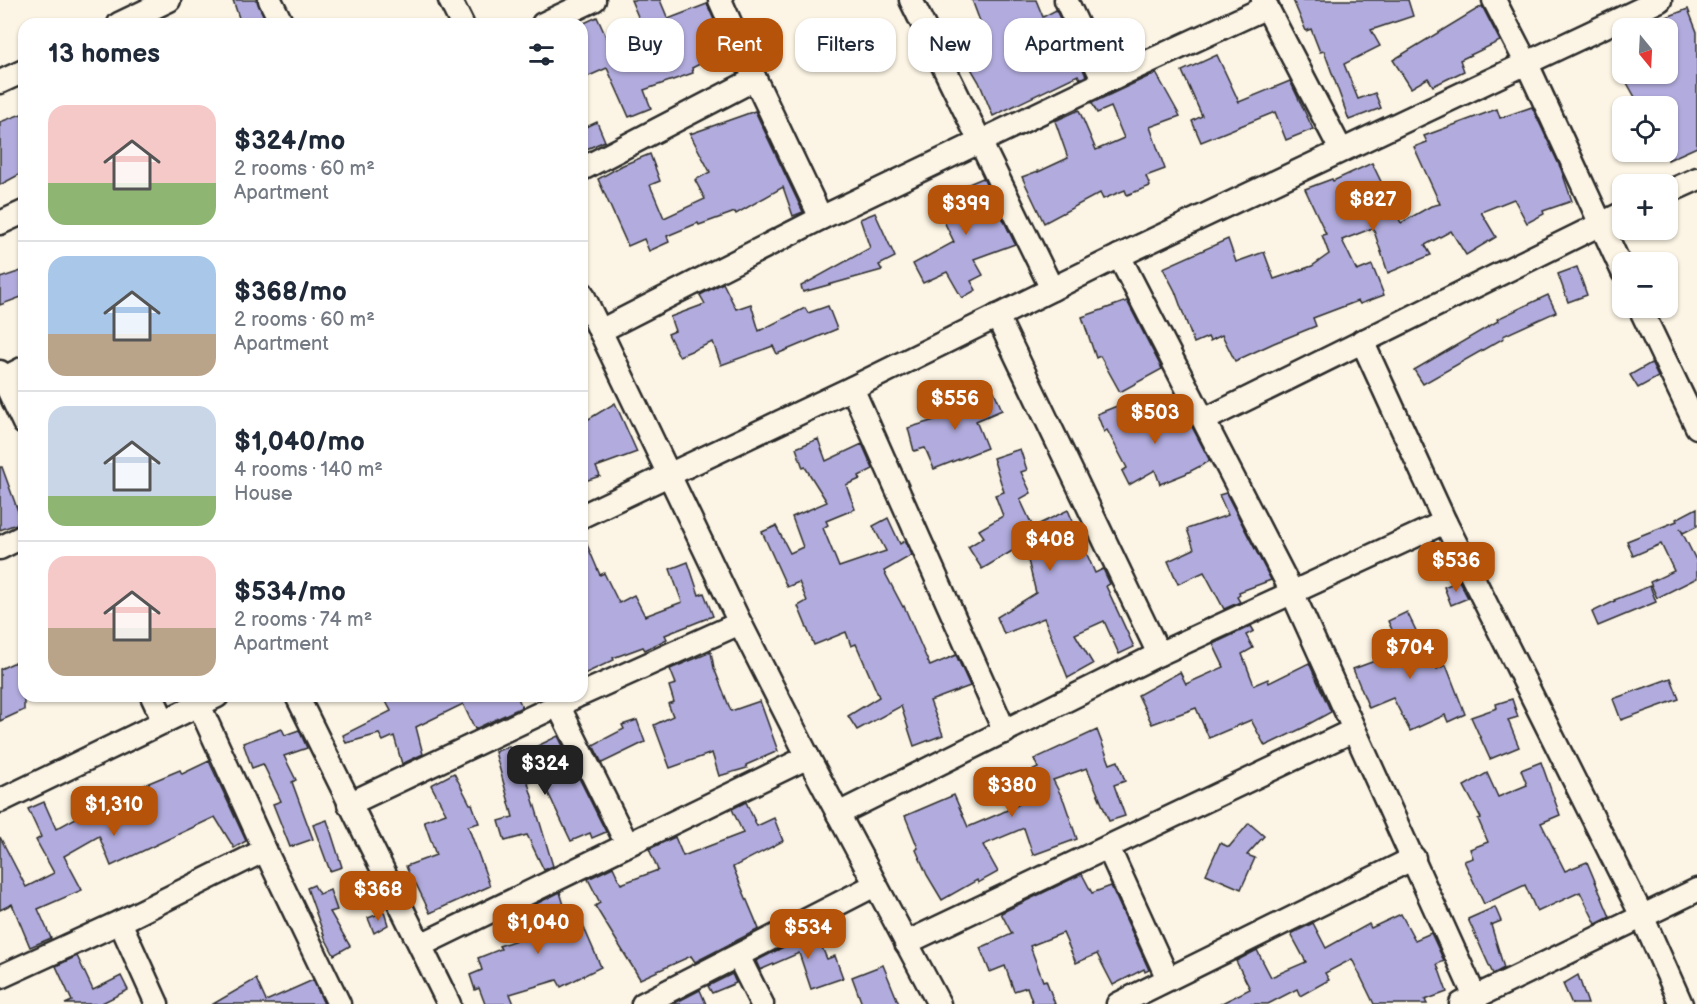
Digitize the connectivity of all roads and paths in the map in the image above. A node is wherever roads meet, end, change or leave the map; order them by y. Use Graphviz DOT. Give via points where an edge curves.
graph roads {
  1 [pos="169,0"];
  2 [pos="270,0"];
  3 [pos="450,0"];
  4 [pos="594,0"];
  5 [pos="720,0"];
  6 [pos="911,0"];
  7 [pos="1065,0"];
  8 [pos="1494,0"];
  9 [pos="1659,0"];
  10 [pos="1265,4"];
  11 [pos="135,18"];
  12 [pos="279,18"];
  13 [pos="459,18"];
  14 [pos="556,18"];
  15 [pos="1527,63"];
  16 [pos="18,73"];
  17 [pos="754,79"];
  18 [pos="0,82"];
  19 [pos="1104,82"];
  20 [pos="980,142"];
  21 [pos="1341,150"];
  22 [pos="588,166"];
  23 [pos="1697,178"];
  24 [pos="1678,187"];
  25 [pos="18,216"];
  26 [pos="821,218"];
  27 [pos="1612,218"];
  28 [pos="0,223"];
  29 [pos="1600,224"];
  30 [pos="1613,252"];
  31 [pos="1119,256"];
  32 [pos="1052,289"];
  33 [pos="588,306"];
  34 [pos="997,316"];
  35 [pos="1645,318"];
  36 [pos="600,331"];
  37 [pos="1362,341"];
  38 [pos="18,370"];
  39 [pos="1,377"];
  40 [pos="852,388"];
  41 [pos="18,411"];
  42 [pos="1204,420"];
  43 [pos="1697,427"];
  44 [pos="669,475"];
  45 [pos="588,513"];
  46 [pos="1445,522"];
  47 [pos="18,539"];
  48 [pos="0,548"];
  49 [pos="1292,592"];
  50 [pos="740,623"];
  51 [pos="1159,654"];
  52 [pos="588,691"];
  53 [pos="155,702"];
  54 [pos="206,702"];
  55 [pos="208,702"];
  56 [pos="300,702"];
  57 [pos="564,702"];
  58 [pos="569,702"];
  59 [pos="164,722"];
  60 [pos="1354,730"];
  61 [pos="1005,732"];
  62 [pos="808,757"];
  63 [pos="0,801"];
  64 [pos="348,804"];
  65 [pos="838,814"];
  66 [pos="627,844"];
  67 [pos="1108,847"];
  68 [pos="265,849"];
  69 [pos="1414,858"];
  70 [pos="875,885"];
  71 [pos="1697,890"];
  72 [pos="1642,916"];
  73 [pos="120,922"];
  74 [pos="906,943"];
  75 [pos="421,945"];
  76 [pos="738,957"];
  77 [pos="0,978"];
  78 [pos="1168,979"];
  79 [pos="1468,1000"];
  80 [pos="443,1002"];
  81 [pos="157,1004"];
  82 [pos="339,1004"];
  83 [pos="643,1004"];
  84 [pos="762,1004"];
  85 [pos="939,1004"];
  86 [pos="1118,1004"];
  87 [pos="1681,1004"];
  1 -- 11 [label="street"];
  2 -- 12 [label="street"];
  3 -- 13 [label="street"];
  4 -- 14 [label="street"];
  5 -- 17 [label="street"];
  6 -- 20 [label="street"];
  7 -- 19 [label="street"];
  8 -- 15 [label="street"];
  9 -- 15 [label="street"];
  10 -- 19 [label="street"];
  10 -- 21 [label="street"];
  15 -- 21 [label="street"];
  15 -- 29 [label="street"];
  16 -- 18 [label="street"];
  17 -- 22 [label="street"];
  17 -- 26 [label="street"];
  19 -- 20 [label="street"];
  20 -- 26 [label="street"];
  20 -- 32 [label="street"];
  21 -- 31 [label="street"];
  23 -- 24 [label="street"];
  25 -- 28 [label="street"];
  26 -- 36 [label="street"];
  27 -- 29 [label="street"];
  29 -- 30 [label="street"];
  29 -- 37 [label="street"];
  31 -- 32 [label="street"];
  31 -- 42 [label="street"];
  32 -- 34 [label="street"];
  33 -- 36 [label="street"];
  34 -- 40 [label="street"];
  34 -- 51 [label="street"];
  35 -- 43 [label="street"];
  36 -- 44 [label="street"];
  37 -- 42 [label="street"];
  37 -- 46 [label="street"];
  38 -- 39 [label="street"];
  39 -- 41 [label="street"];
  40 -- 44 [label="street"];
  40 -- 61 [label="street"];
  42 -- 49 [label="street"];
  44 -- 45 [label="street"];
  44 -- 50 [label="street"];
  46 -- 49 [label="street"];
  46 -- 72 [label="street"];
  47 -- 48 [label="street"];
  49 -- 51 [label="street"];
  49 -- 60 [label="street"];
  50 -- 52 [label="street"];
  50 -- 62 [label="street"];
  51 -- 61 [label="street"];
  53 -- 59 [label="street"];
  54 -- 59 [label="street"];
  55 -- 68 [label="street"];
  56 -- 64 [label="street"];
  57 -- 64 [label="street"];
  58 -- 66 [label="street"];
  59 -- 63 [label="street"];
  60 -- 67 [label="street"];
  60 -- 69 [label="street"];
  61 -- 65 [label="street"];
  62 -- 65 [label="street"];
  62 -- 66 [label="street"];
  64 -- 75 [label="street"];
  65 -- 70 [label="street"];
  66 -- 75 [label="street"];
  67 -- 74 [label="street"];
  67 -- 78 [label="street"];
  68 -- 73 [label="street"];
  68 -- 82 [label="street"];
  69 -- 78 [label="street"];
  69 -- 79 [label="street"];
  70 -- 74 [label="street"];
  70 -- 76 [label="street"];
  71 -- 72 [label="street"];
  72 -- 79 [label="street"];
  72 -- 87 [label="street"];
  73 -- 77 [label="street"];
  73 -- 81 [label="street"];
  74 -- 85 [label="street"];
  75 -- 80 [label="street"];
  76 -- 83 [label="street"];
  76 -- 84 [label="street"];
  78 -- 86 [label="street"];
}
